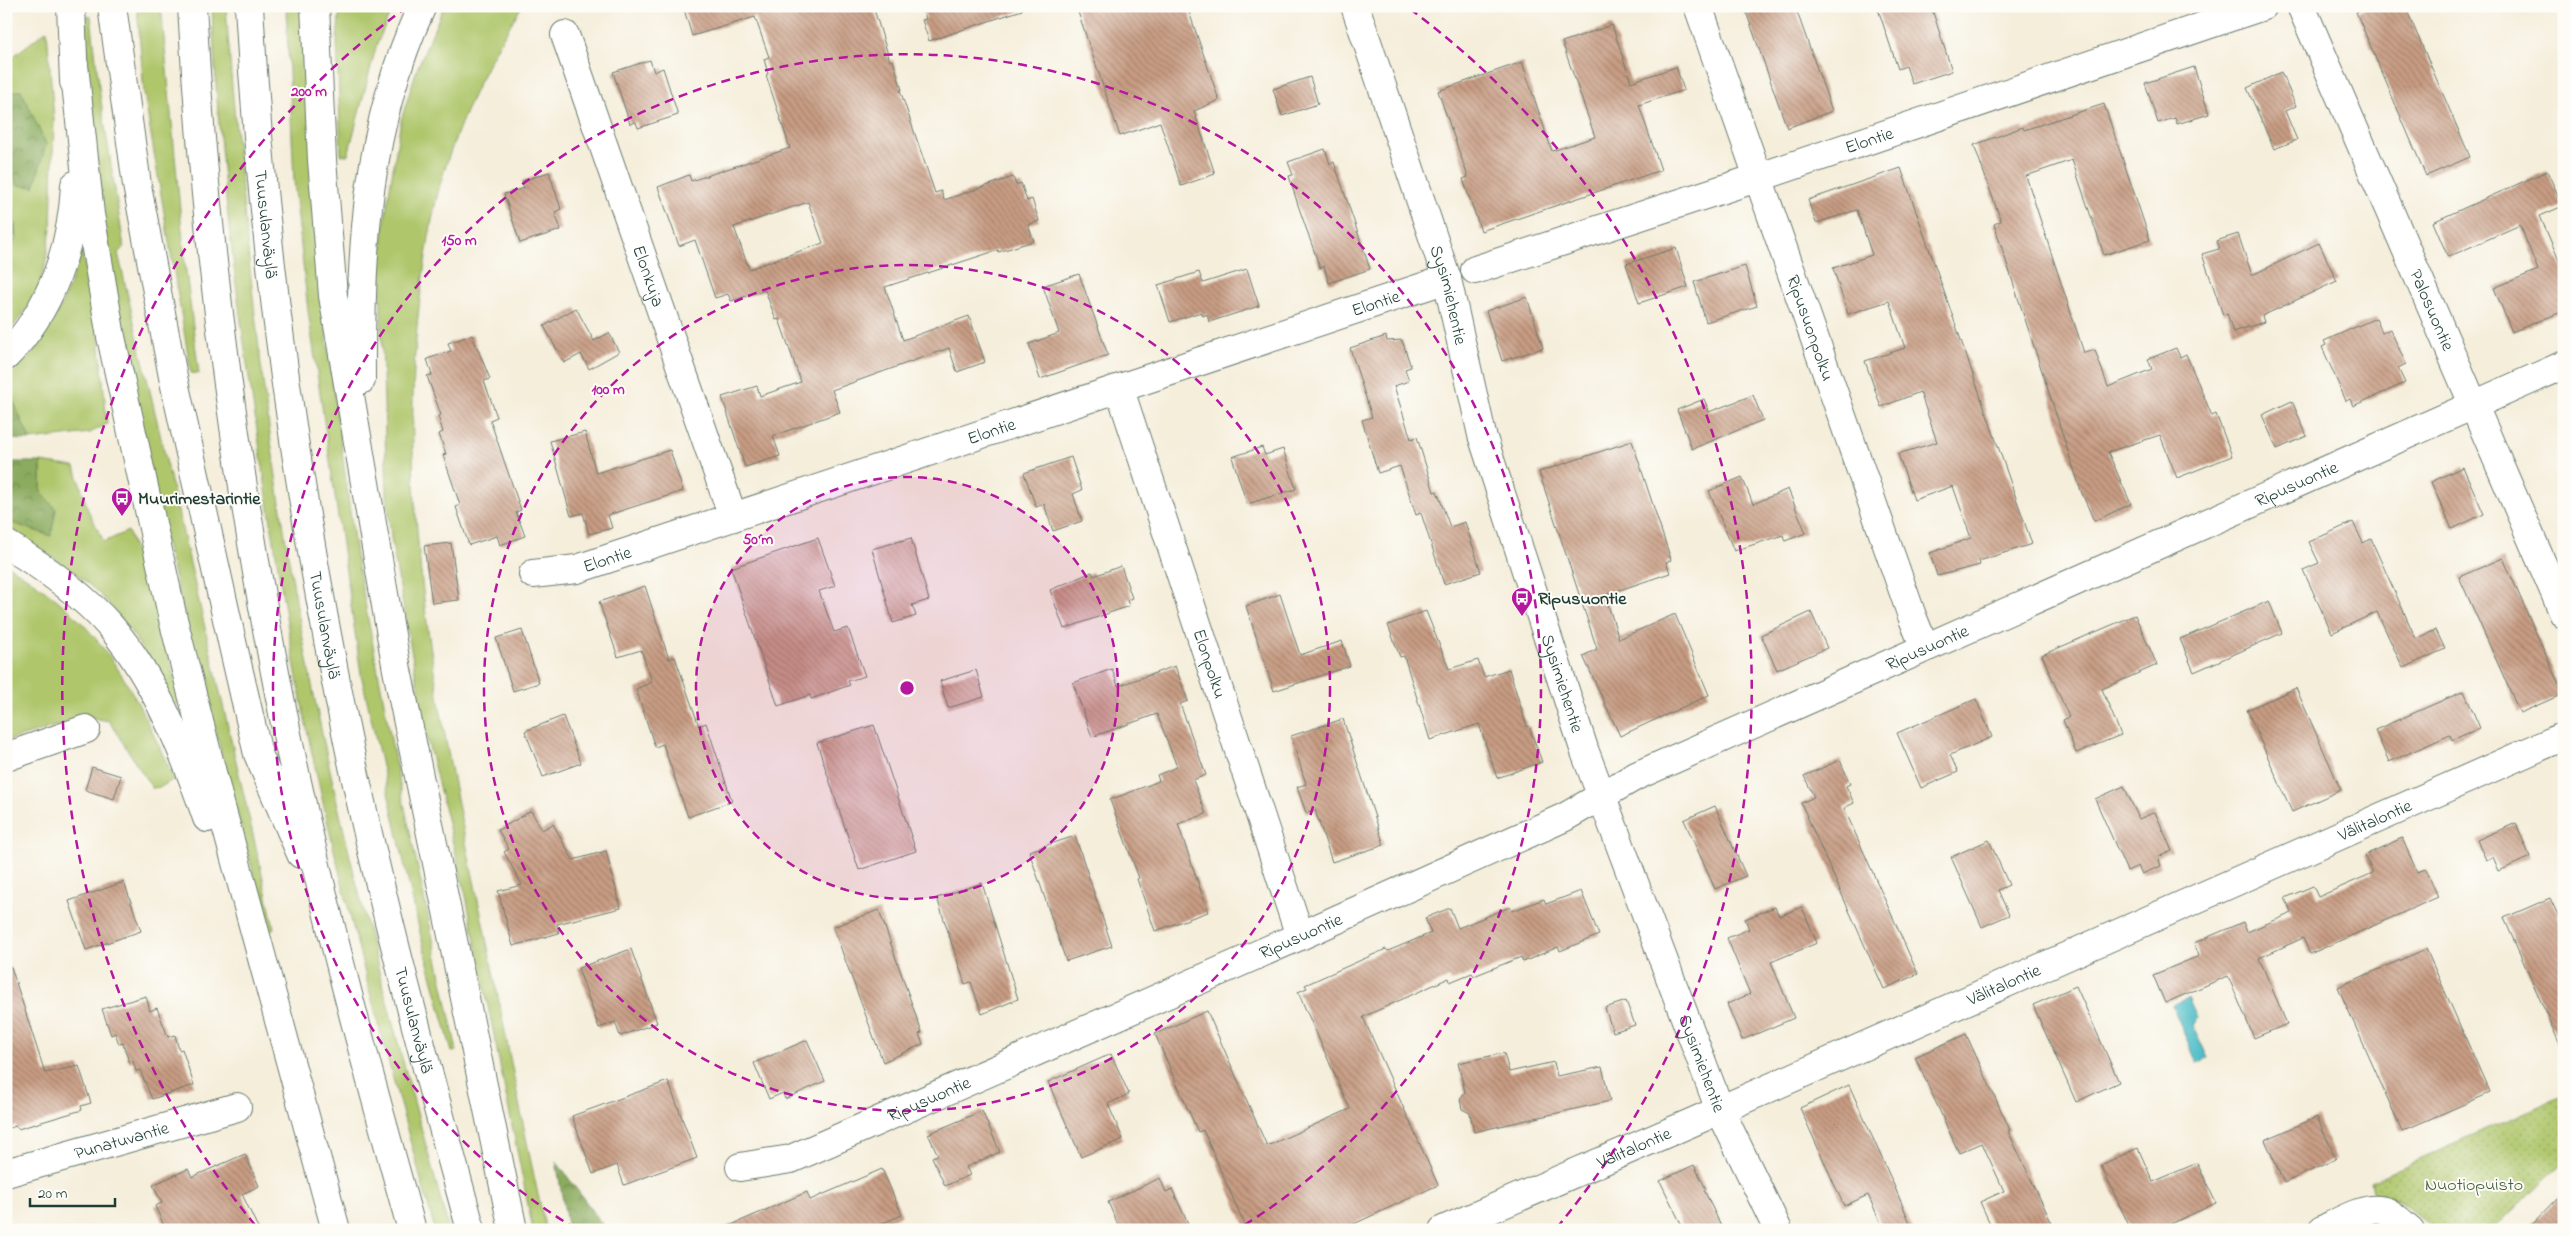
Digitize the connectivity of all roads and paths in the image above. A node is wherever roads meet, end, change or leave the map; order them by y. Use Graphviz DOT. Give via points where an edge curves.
graph roads {
  1 [pos="71,6"];
  2 [pos="112,6"];
  3 [pos="192,6"];
  4 [pos="248,6"];
  5 [pos="315,6"];
  6 [pos="422,6"];
  7 [pos="1355,6"];
  8 [pos="1698,6"];
  9 [pos="2263,6"];
  10 [pos="2301,6"];
  11 [pos="565,35"];
  12 [pos="74,65"];
  13 [pos="1757,178"];
  14 [pos="1475,270"];
  15 [pos="1447,280"];
  16 [pos="6,356"];
  17 [pos="2564,365"];
  18 [pos="1120,390"];
  19 [pos="2474,403"];
  20 [pos="364,469"];
  21 [pos="733,516"];
  22 [pos="6,544"];
  23 [pos="533,574"];
  24 [pos="2564,614"];
  25 [pos="1925,648"];
  26 [pos="86,729"];
  27 [pos="2564,736"];
  28 [pos="6,757"];
  29 [pos="1602,795"];
  30 [pos="327,913"];
  31 [pos="1300,936"];
  32 [pos="290,1064"];
  33 [pos="237,1107"];
  34 [pos="1720,1110"];
  35 [pos="740,1167"];
  36 [pos="6,1173"];
  37 [pos="336,1230"];
  38 [pos="412,1230"];
  39 [pos="471,1230"];
  40 [pos="513,1230"];
  41 [pos="1443,1230"];
  42 [pos="1778,1230"];
  43 [pos="2322,1230"];
  44 [pos="2410,1230"];
  1 -- 12 [label="main road"];
  2 -- 30 [label="main road" via="137,185 173,376 258,754"];
  3 -- 30 [label="main road" via="199,126 224,360 264,613"];
  4 -- 39 [label="main road, Tuusulanväylä" via="256,122 279,342 321,603 346,735 384,899"];
  5 -- 20 [label="main road" via="322,160 333,296"];
  6 -- 20 [label="main road" via="404,45 384,113 370,178 363,250 361,324"];
  7 -- 15 [label="main road, Sysimiehentie"];
  8 -- 13 [label="main road, Ripusuonpolku"];
  9 -- 13 [label="main road, Elontie"];
  10 -- 19 [label="main road, Palosuontie"];
  11 -- 21 [label="main road, Elonkuja"];
  12 -- 16 [label="main road" via="74,211 66,247 47,300 33,324"];
  12 -- 32 [label="main road" via="90,214 111,337 173,619"];
  13 -- 14 [label="main road, Elontie"];
  13 -- 25 [label="main road, Ripusuonpolku"];
  15 -- 18 [label="main road, Elontie"];
  15 -- 29 [label="main road, Sysimiehentie" via="1482,435 1585,752"];
  17 -- 19 [label="main road, Ripusuontie"];
  18 -- 21 [label="main road, Elontie"];
  18 -- 31 [label="main road, Elonpolku"];
  19 -- 24 [label="main road, Palosuontie"];
  19 -- 25 [label="main road, Ripusuontie"];
  20 -- 40 [label="main road" via="397,670"];
  21 -- 23 [label="main road, Elontie" via="577,569"];
  22 -- 32 [label="main road" via="76,594 111,627 162,707 202,804"];
  25 -- 29 [label="main road, Ripusuontie" via="1636,776"];
  26 -- 28 [label="main road"];
  27 -- 34 [label="main road, Välitalontie"];
  29 -- 31 [label="main road, Ripusuontie" via="1565,817"];
  29 -- 34 [label="main road, Sysimiehentie"];
  30 -- 38 [label="main road"];
  31 -- 35 [label="main road, Ripusuontie" via="791,1158"];
  32 -- 37 [label="main road"];
  33 -- 36 [label="main road, Punatuvantie"];
  34 -- 41 [label="main road, Välitalontie"];
  34 -- 42 [label="main road, Sysimiehentie"];
  43 -- 44 [label="main road" via="2359,1213 2386,1212"];
}
